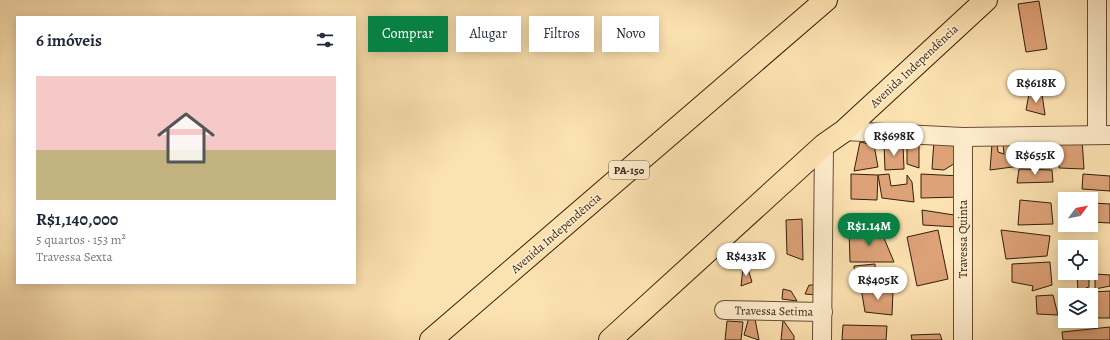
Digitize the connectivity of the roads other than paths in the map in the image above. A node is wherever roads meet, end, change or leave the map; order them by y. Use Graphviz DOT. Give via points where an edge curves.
graph roads {
  1 [pos="826,0"];
  2 [pos="986,0"];
  3 [pos="1097,0"];
  4 [pos="844,131"];
  5 [pos="1104,135"];
  6 [pos="964,137"];
  7 [pos="824,145"];
  8 [pos="724,310"];
  9 [pos="824,312"];
  10 [pos="431,340"];
  11 [pos="610,340"];
  12 [pos="822,340"];
  13 [pos="963,340"];
  1 -- 10 [label="main road, Avenida Independência / PA-150"];
  2 -- 4 [label="main road, Avenida Independência"];
  3 -- 5 [label="street"];
  4 -- 6 [label="street"];
  4 -- 7 [label="main road, Avenida Independência"];
  5 -- 6 [label="street"];
  6 -- 13 [label="street, Travessa Quinta"];
  7 -- 9 [label="street"];
  7 -- 11 [label="main road, Avenida Independência"];
  8 -- 9 [label="street, Travessa Setima"];
  9 -- 12 [label="street"];
}
